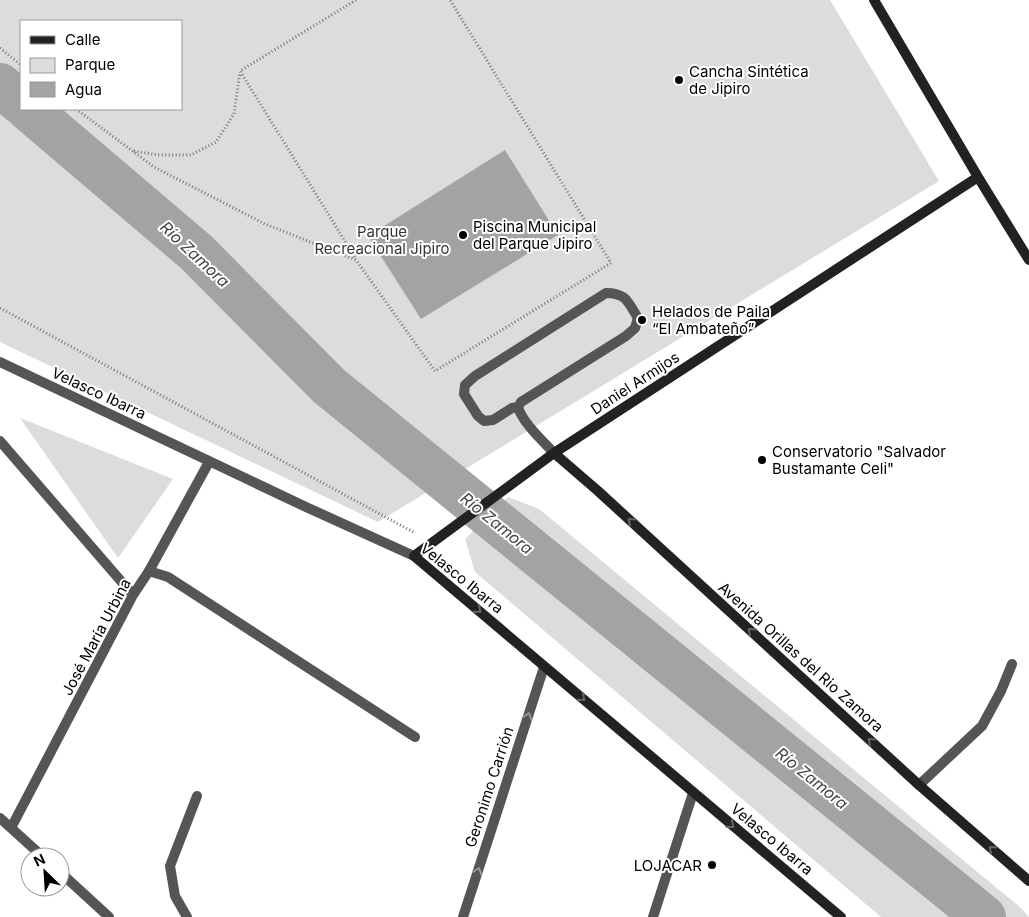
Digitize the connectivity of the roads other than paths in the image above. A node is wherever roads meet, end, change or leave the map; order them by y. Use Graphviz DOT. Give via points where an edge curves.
graph roads {
  1 [pos="874,0"];
  2 [pos="978,177"];
  3 [pos="1029,260"];
  4 [pos="0,362"];
  5 [pos="518,407"];
  6 [pos="0,441"];
  7 [pos="554,453"];
  8 [pos="210,462"];
  9 [pos="414,556"];
  10 [pos="149,571"];
  11 [pos="133,596"];
  12 [pos="1012,664"];
  13 [pos="544,667"];
  14 [pos="415,736"];
  15 [pos="919,785"];
  16 [pos="693,793"];
  17 [pos="197,796"];
  18 [pos="0,818"];
  19 [pos="11,828"];
  20 [pos="32,847"];
  21 [pos="70,881"];
  22 [pos="1029,881"];
  23 [pos="109,917"];
  24 [pos="187,917"];
  25 [pos="463,917"];
  26 [pos="653,917"];
  27 [pos="841,917"];
  1 -- 2 [label="main road"];
  2 -- 3 [label="main road"];
  2 -- 7 [label="main road, Daniel Armijos"];
  4 -- 8 [label="street, Velasco Ibarra"];
  5 -- 5 [label="street" via="635,328 638,318 623,296 606,293 465,385 464,394 484,421"];
  5 -- 7 [label="street"];
  6 -- 11 [label="street"];
  7 -- 9 [label="main road, Daniel Armijos"];
  15 -- 7 [label="main road, Avenida Orillas del Rio Zamora, one-way"];
  8 -- 9 [label="street, Velasco Ibarra"];
  8 -- 10 [label="street, José María Urbina"];
  9 -- 13 [label="main road, Velasco Ibarra, one-way"];
  10 -- 11 [label="street, José María Urbina"];
  10 -- 14 [label="street" via="168,577"];
  11 -- 19 [label="street, José María Urbina"];
  12 -- 15 [label="street" via="982,726"];
  13 -- 16 [label="main road, Velasco Ibarra, one-way"];
  25 -- 13 [label="street, Geronimo Carrión, one-way"];
  22 -- 15 [label="main road, Avenida Orillas del Rio Zamora, one-way"];
  16 -- 26 [label="street"];
  16 -- 27 [label="main road, Velasco Ibarra, one-way"];
  17 -- 24 [label="street" via="170,866 175,896"];
  18 -- 19 [label="street"];
  19 -- 20 [label="street"];
  21 -- 23 [label="street"];
}
